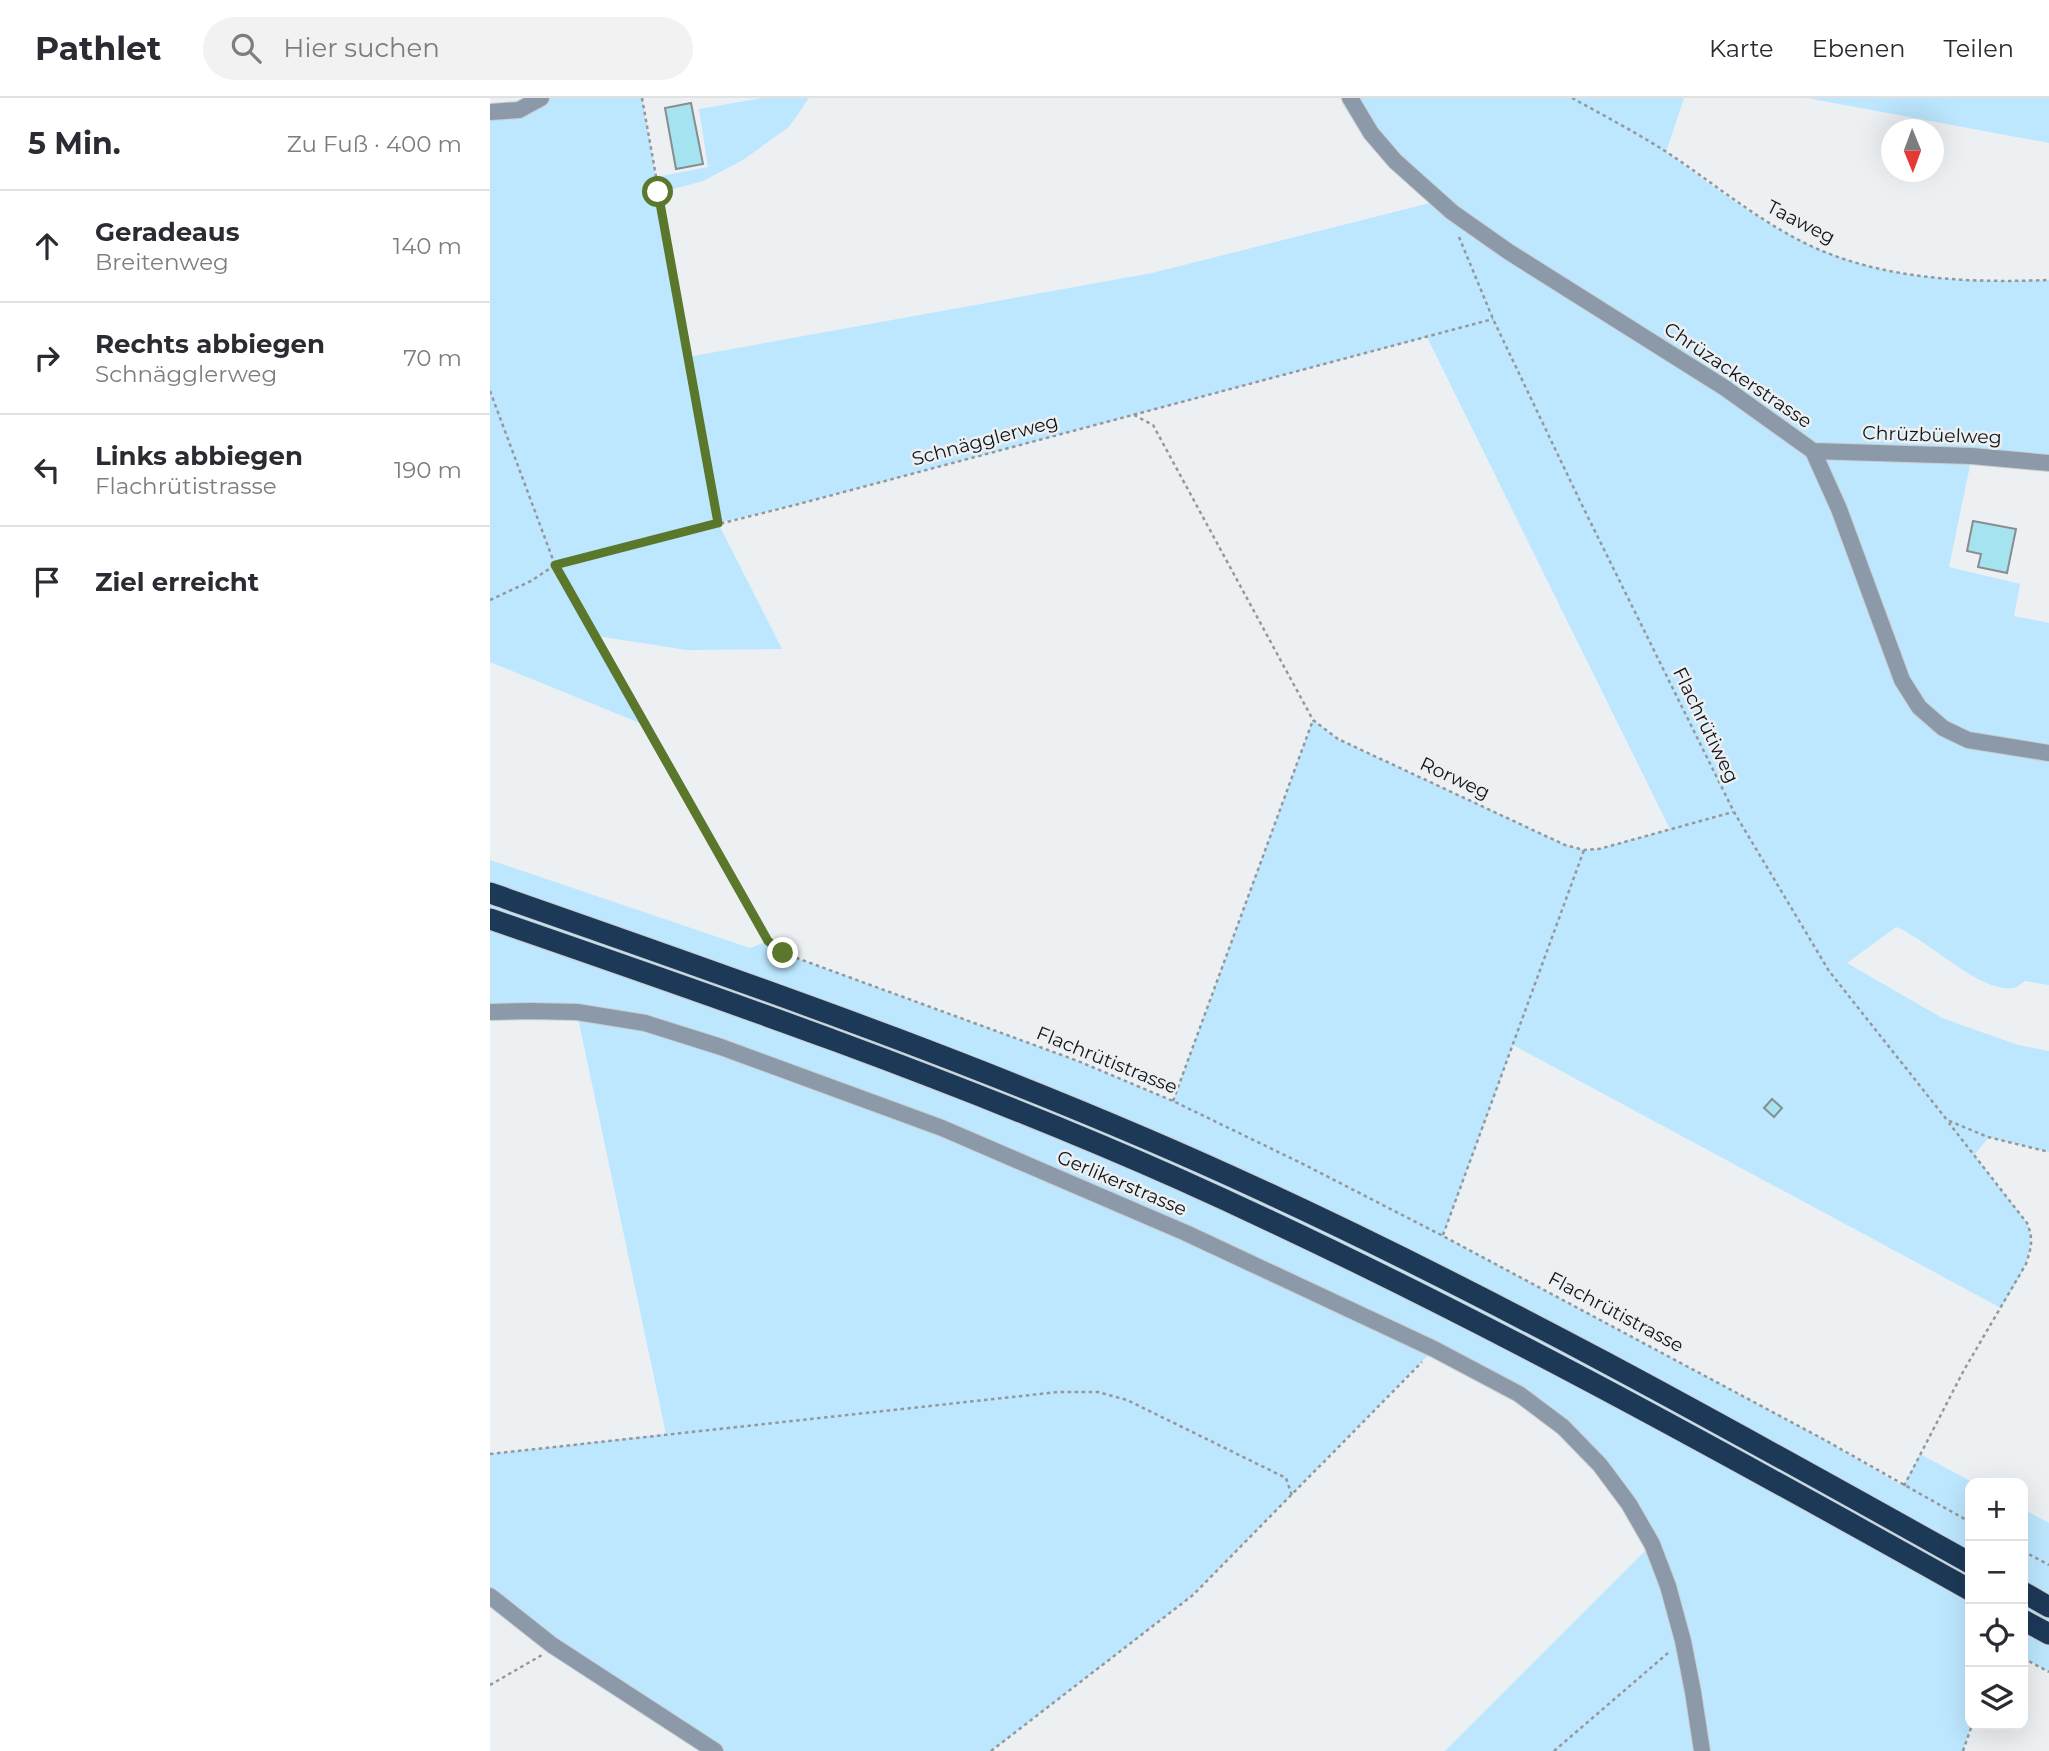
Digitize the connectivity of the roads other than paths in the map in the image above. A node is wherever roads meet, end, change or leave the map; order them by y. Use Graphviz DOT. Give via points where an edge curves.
graph roads {
  1 [pos="541,98"];
  2 [pos="1350,98"];
  3 [pos="490,112"];
  4 [pos="1813,451"];
  5 [pos="2049,463"];
  6 [pos="2049,753"];
  7 [pos="490,893"];
  8 [pos="490,919"];
  9 [pos="490,1012"];
  10 [pos="1965,1560"];
  11 [pos="1965,1587"];
  12 [pos="2028,1595"];
  13 [pos="490,1597"];
  14 [pos="2049,1607"];
  15 [pos="2028,1623"];
  16 [pos="2049,1634"];
  17 [pos="715,1751"];
  18 [pos="1702,1751"];
  1 -- 3 [label="street" via="519,110"];
  2 -- 4 [label="street, Chrüzackerstrasse" via="1395,161 1452,212 1725,388"];
  4 -- 5 [label="street, Chrüzbüelweg"];
  4 -- 6 [label="street, Chrüzackerstrasse" via="1902,680 1919,707 1943,729 1968,740"];
  7 -- 10 [label="highway" via="893,1037 1258,1189 1609,1364"];
  8 -- 11 [label="highway" via="935,1078 1251,1212 1516,1341"];
  9 -- 18 [label="street, Gerlikerstrasse" via="577,1013 645,1023 942,1128 1186,1233 1434,1349 1519,1394 1563,1427 1600,1465 1655,1550 1683,1641"];
  12 -- 14 [label="highway"];
  13 -- 17 [label="street" via="552,1645"];
  15 -- 16 [label="highway"];
}
